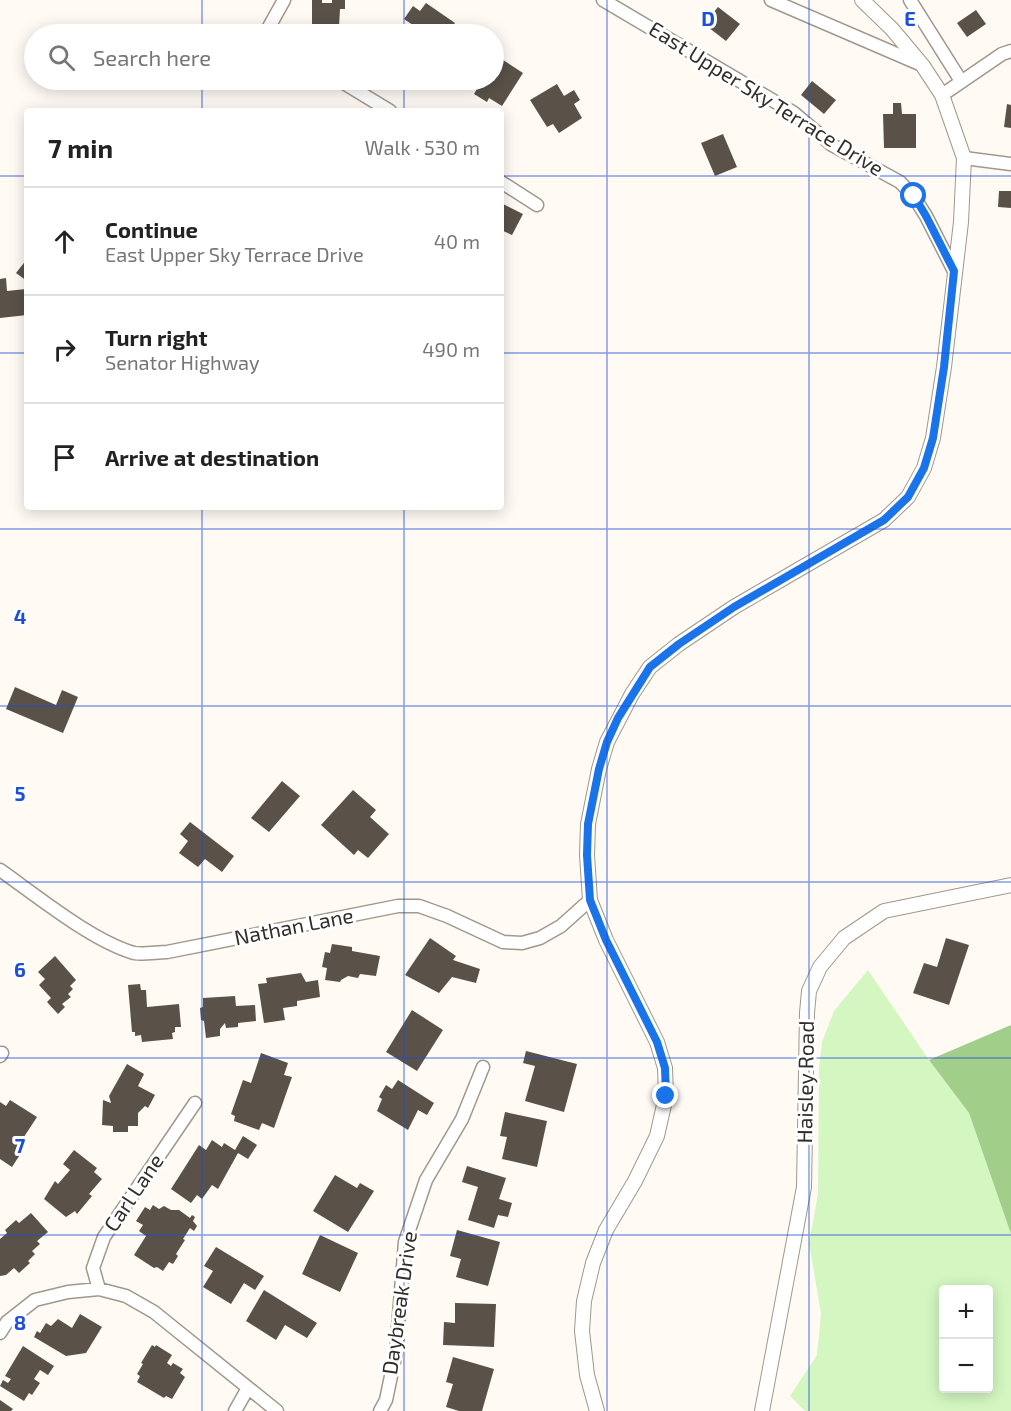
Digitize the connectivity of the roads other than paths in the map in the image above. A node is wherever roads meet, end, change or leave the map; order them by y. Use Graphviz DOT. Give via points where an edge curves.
graph roads {
  1 [pos="284,0"];
  2 [pos="603,0"];
  3 [pos="771,0"];
  4 [pos="862,0"];
  5 [pos="910,0"];
  6 [pos="271,24"];
  7 [pos="1011,51"];
  8 [pos="923,66"];
  9 [pos="961,81"];
  10 [pos="355,90"];
  11 [pos="942,95"];
  12 [pos="385,108"];
  13 [pos="964,158"];
  14 [pos="1011,164"];
  15 [pos="504,184"];
  16 [pos="537,205"];
  17 [pos="954,271"];
  18 [pos="0,870"];
  19 [pos="1011,885"];
  20 [pos="590,900"];
  21 [pos="483,1067"];
  22 [pos="195,1103"];
  23 [pos="99,1289"];
  24 [pos="0,1333"];
  25 [pos="248,1388"];
  26 [pos="235,1411"];
  27 [pos="277,1411"];
  28 [pos="380,1411"];
  29 [pos="597,1411"];
  30 [pos="762,1411"];
  1 -- 6 [label="street"];
  2 -- 17 [label="street, East Upper Sky Terrace Drive" via="794,113 832,145 900,182 914,196"];
  3 -- 8 [label="street"];
  4 -- 8 [label="street"];
  5 -- 9 [label="street"];
  7 -- 9 [label="street"];
  8 -- 11 [label="street"];
  9 -- 11 [label="street"];
  10 -- 12 [label="street"];
  11 -- 13 [label="street"];
  13 -- 14 [label="street"];
  13 -- 17 [label="street"];
  15 -- 16 [label="street"];
  17 -- 20 [label="street" via="933,438 924,468 908,497 884,520 734,607 650,667 618,718 599,769 588,824"];
  18 -- 20 [label="street, Nathan Lane" via="91,933 137,954 167,952 398,906 419,906 503,942 522,943 561,926"];
  19 -- 30 [label="street, Haisley Road" via="884,911 844,938 820,967 809,991 807,1013 804,1187"];
  20 -- 29 [label="street" via="657,1042 665,1068 666,1096 657,1136 606,1230 584,1301 582,1331 587,1375"];
  21 -- 28 [label="street, Daybreak Drive" via="462,1119 426,1180 405,1242 396,1352"];
  22 -- 23 [label="street, Carl Lane" via="105,1237 93,1268"];
  23 -- 24 [label="street" via="35,1300 7,1322"];
  23 -- 25 [label="street" via="126,1296 154,1312"];
  25 -- 26 [label="street"];
  25 -- 27 [label="street"];
}
